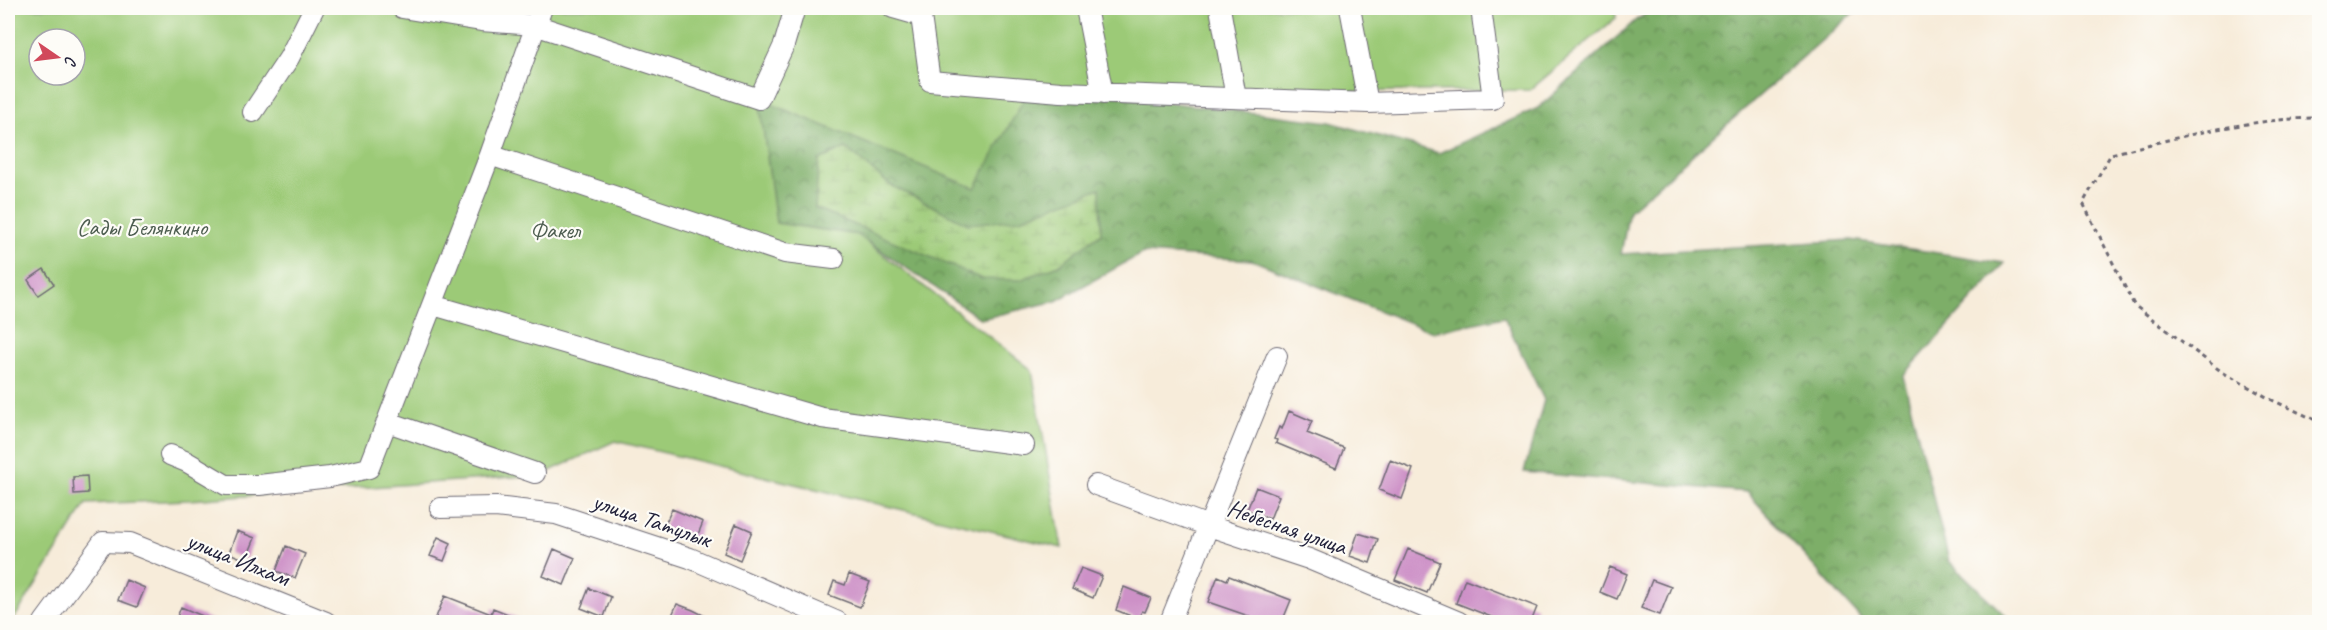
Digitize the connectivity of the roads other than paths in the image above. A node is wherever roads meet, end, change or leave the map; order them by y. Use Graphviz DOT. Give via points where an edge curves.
graph roads {
  1 [pos="314,8"];
  2 [pos="402,8"];
  3 [pos="795,8"];
  4 [pos="893,8"];
  5 [pos="1086,8"];
  6 [pos="1220,8"];
  7 [pos="1350,8"];
  8 [pos="1481,8"];
  9 [pos="920,12"];
  10 [pos="539,16"];
  11 [pos="1103,94"];
  12 [pos="1236,98"];
  13 [pos="1368,103"];
  14 [pos="253,112"];
  15 [pos="490,155"];
  16 [pos="834,259"];
  17 [pos="433,305"];
  18 [pos="1277,356"];
  19 [pos="388,422"];
  20 [pos="1024,445"];
  21 [pos="170,455"];
  22 [pos="535,473"];
  23 [pos="1096,484"];
  24 [pos="440,508"];
  25 [pos="1209,526"];
  26 [pos="44,622"];
  27 [pos="326,622"];
  28 [pos="838,622"];
  29 [pos="1170,622"];
  30 [pos="1459,622"];
  1 -- 14 [label="street" via="289,58"];
  2 -- 10 [label="street" via="481,21"];
  3 -- 10 [label="street" via="784,45 759,99"];
  4 -- 9 [label="street"];
  5 -- 11 [label="street"];
  6 -- 12 [label="street"];
  7 -- 13 [label="street"];
  8 -- 13 [label="street" via="1493,99"];
  9 -- 11 [label="street" via="930,81"];
  10 -- 15 [label="street"];
  11 -- 12 [label="street"];
  12 -- 13 [label="street"];
  15 -- 16 [label="street" via="785,253"];
  15 -- 17 [label="street"];
  17 -- 19 [label="street"];
  17 -- 20 [label="street" via="822,418"];
  18 -- 25 [label="street"];
  19 -- 21 [label="street" via="369,468 330,477 226,485"];
  19 -- 22 [label="street"];
  23 -- 25 [label="street, Небесная улица"];
  24 -- 28 [label="street, улица Татулык" via="496,507 556,514 690,558"];
  25 -- 29 [label="street"];
  25 -- 30 [label="street, Небесная улица" via="1309,559"];
  26 -- 27 [label="street, улица Илхам" via="102,542 130,543"];
}
